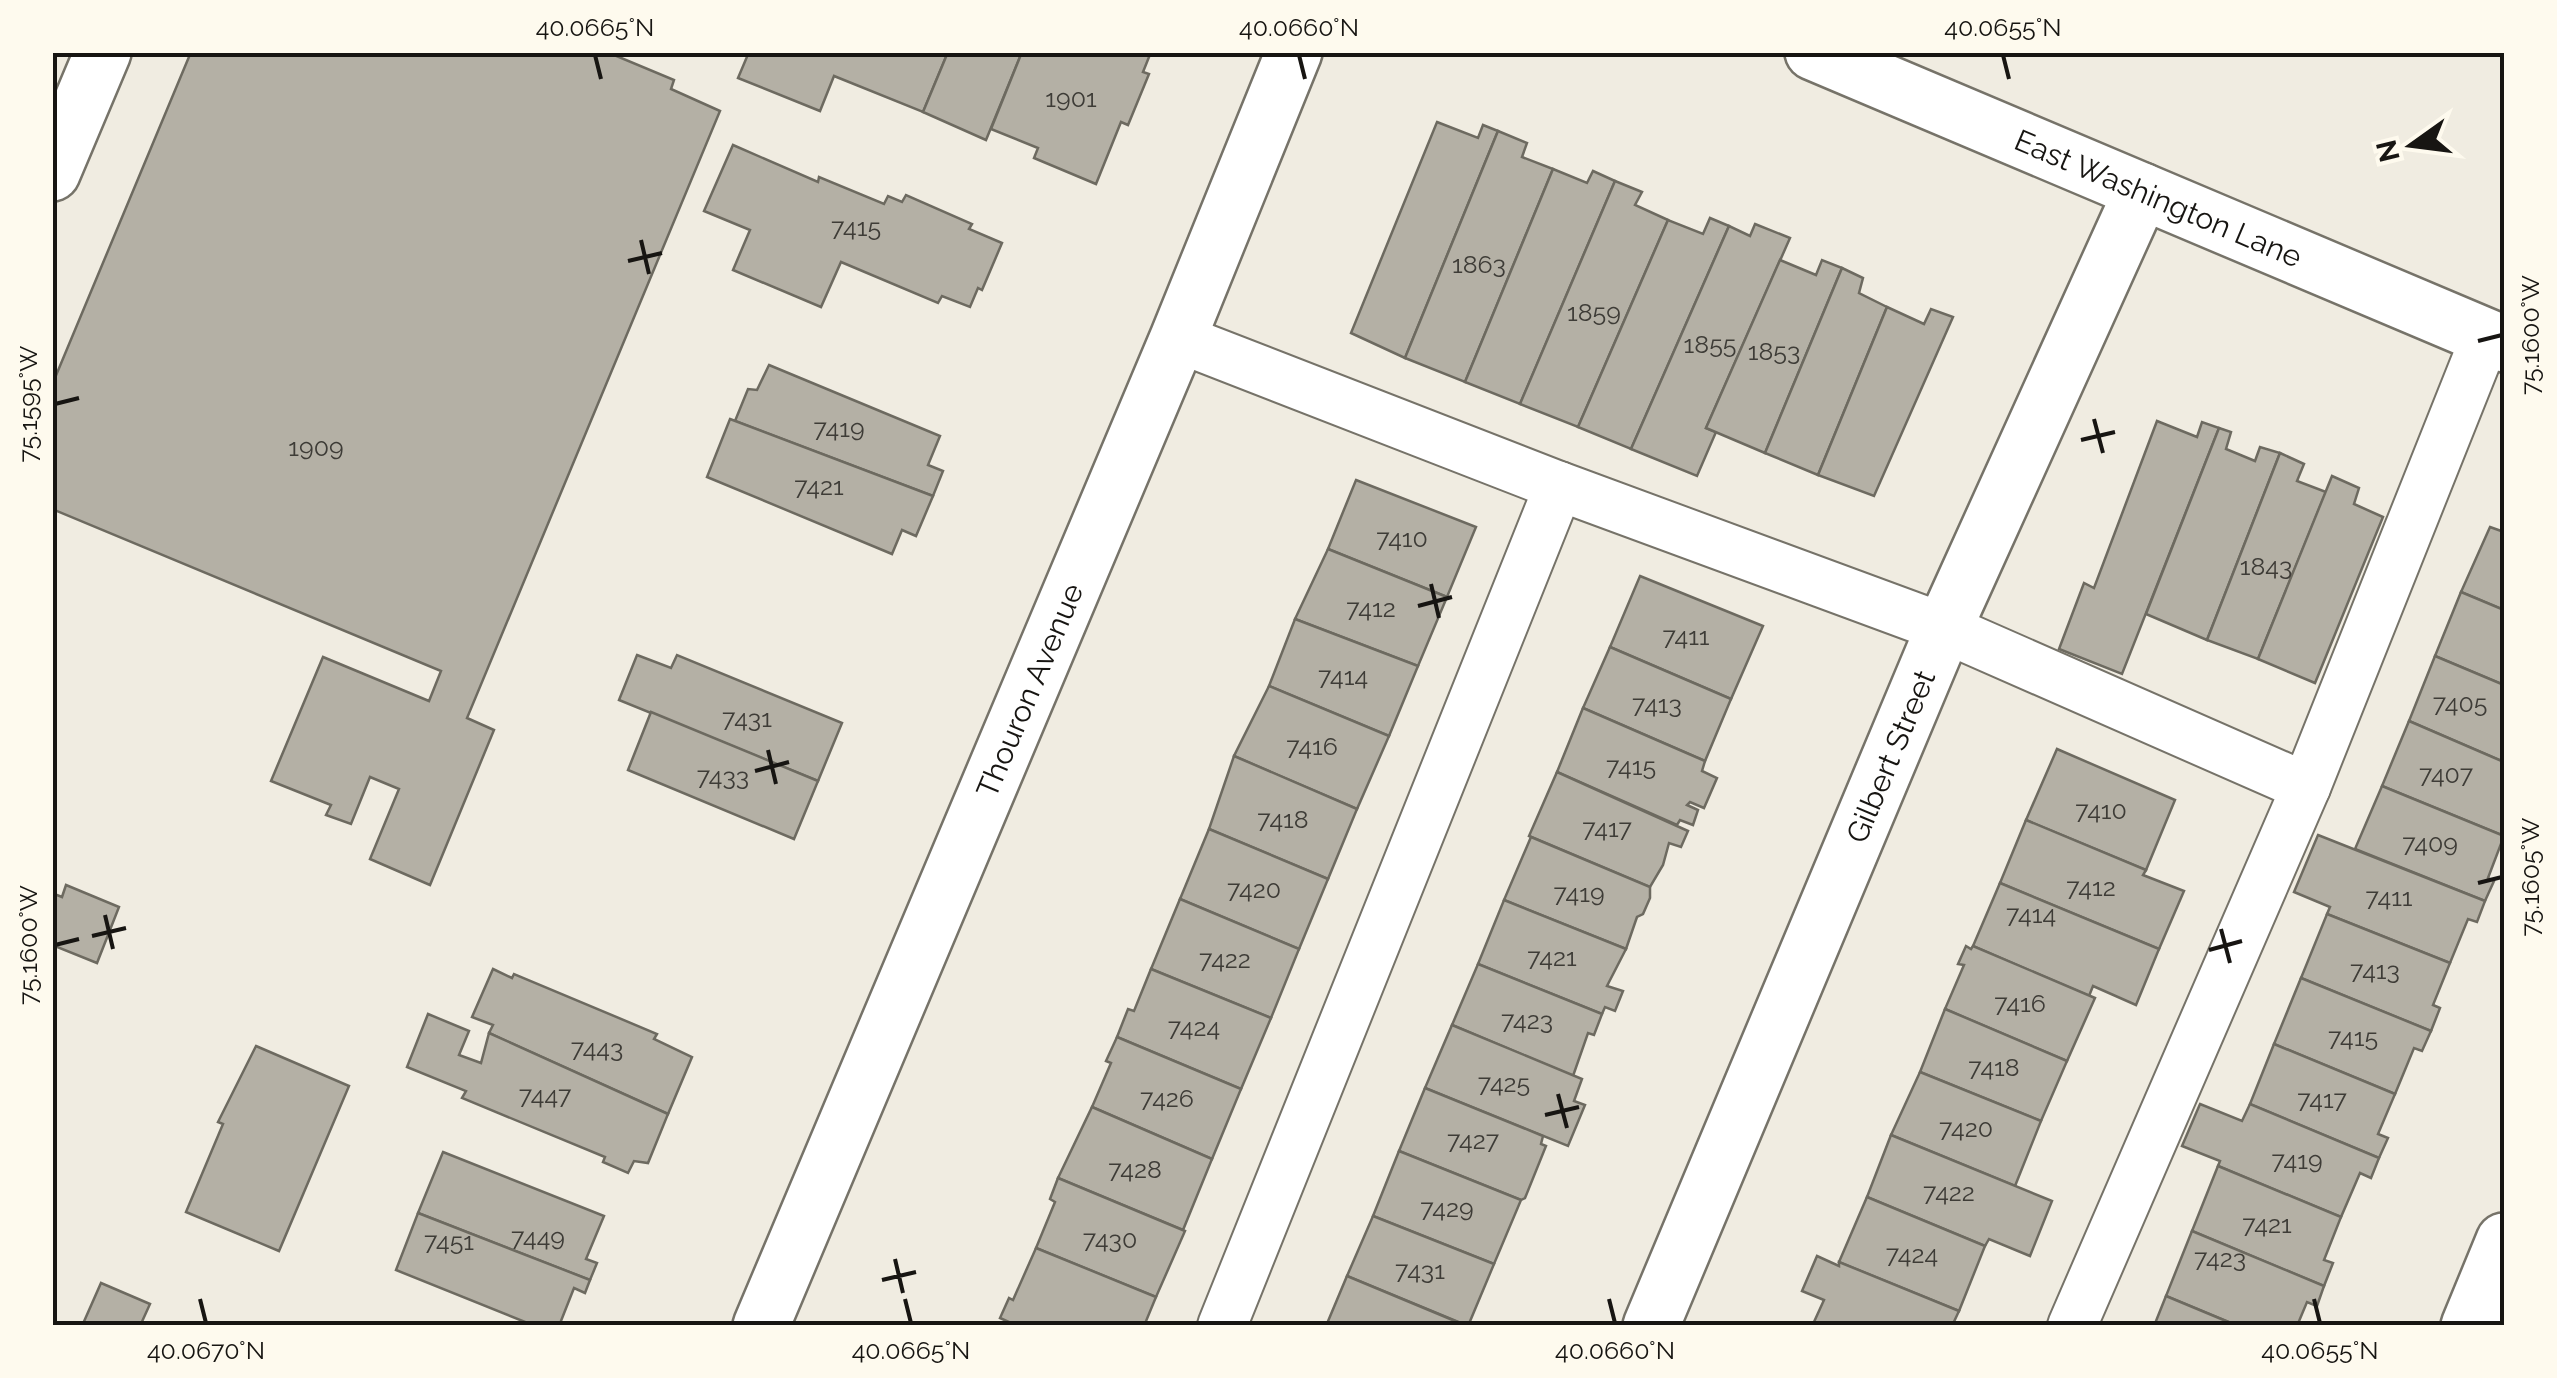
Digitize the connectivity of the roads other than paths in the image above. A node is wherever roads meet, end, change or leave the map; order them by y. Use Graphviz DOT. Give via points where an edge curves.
graph roads {
  1 [pos="104,52"];
  2 [pos="1294,52"];
  3 [pos="1813,52"];
  4 [pos="52,173"];
  5 [pos="2142,192"];
  6 [pos="1178,338"];
  7 [pos="2495,340"];
  8 [pos="1559,486"];
  9 [pos="1944,628"];
  10 [pos="2306,787"];
  11 [pos="2504,1241"];
  12 [pos="761,1326"];
  13 [pos="1222,1326"];
  14 [pos="1651,1326"];
  15 [pos="2072,1326"];
  16 [pos="2469,1326"];
  1 -- 4 [label="street"];
  2 -- 6 [label="street, Thouron Avenue"];
  3 -- 5 [label="street, East Washington Lane"];
  5 -- 7 [label="street, East Washington Lane"];
  5 -- 9 [label="street, Gilbert Street"];
  6 -- 8 [label="lane"];
  6 -- 12 [label="street, Thouron Avenue"];
  7 -- 10 [label="lane"];
  8 -- 9 [label="lane"];
  8 -- 13 [label="lane"];
  9 -- 10 [label="lane"];
  9 -- 14 [label="street, Gilbert Street"];
  10 -- 15 [label="lane"];
  11 -- 16 [label="street"];
}
